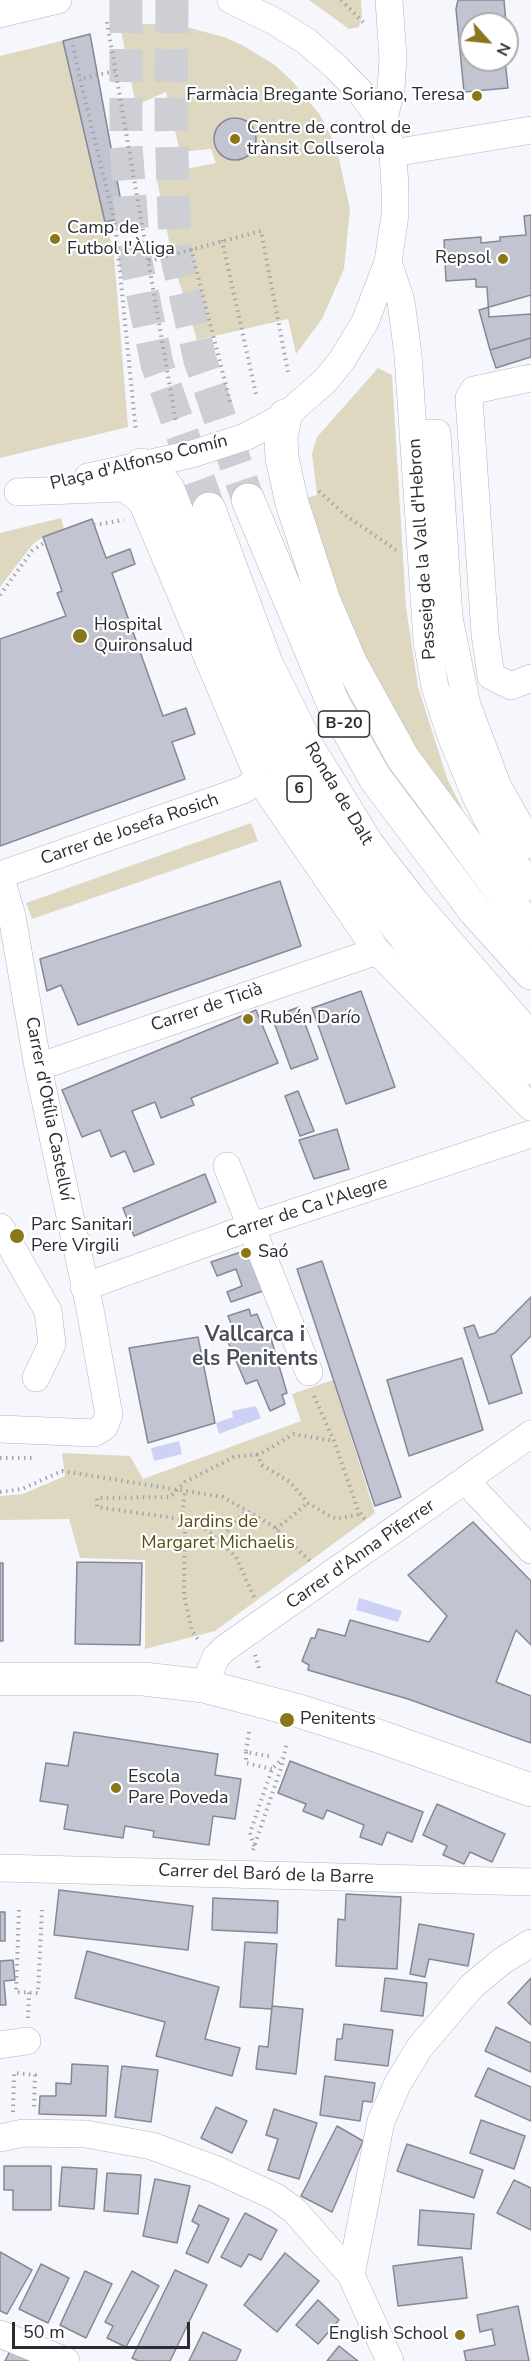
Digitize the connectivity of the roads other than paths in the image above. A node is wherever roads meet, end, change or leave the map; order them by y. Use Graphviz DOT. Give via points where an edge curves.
graph roads {
  1 [pos="58,0"];
  2 [pos="231,0"];
  3 [pos="389,0"];
  4 [pos="0,14"];
  5 [pos="383,123"];
  6 [pos="531,130"];
  7 [pos="393,153"];
  8 [pos="388,262"];
  9 [pos="531,378"];
  10 [pos="285,416"];
  11 [pos="414,434"];
  12 [pos="141,465"];
  13 [pos="9,495"];
  14 [pos="248,500"];
  15 [pos="209,509"];
  16 [pos="531,678"];
  17 [pos="259,779"];
  18 [pos="531,845"];
  19 [pos="0,875"];
  20 [pos="531,887"];
  21 [pos="531,931"];
  22 [pos="377,951"];
  23 [pos="531,973"];
  24 [pos="531,1040"];
  25 [pos="38,1067"];
  26 [pos="531,1068"];
  27 [pos="531,1107"];
  28 [pos="531,1134"];
  29 [pos="227,1166"];
  30 [pos="0,1227"];
  31 [pos="250,1227"];
  32 [pos="84,1287"];
  33 [pos="36,1378"];
  34 [pos="310,1381"];
  35 [pos="0,1430"];
  36 [pos="531,1434"];
  37 [pos="468,1480"];
  38 [pos="531,1550"];
  39 [pos="0,1678"];
  40 [pos="204,1686"];
  41 [pos="531,1790"];
  42 [pos="0,1868"];
  43 [pos="531,1882"];
  44 [pos="531,1943"];
  45 [pos="27,2041"];
  46 [pos="0,2045"];
  47 [pos="6,2130"];
  48 [pos="351,2275"];
  49 [pos="0,2334"];
  50 [pos="66,2361"];
  51 [pos="390,2361"];
  1 -- 4 [label="street"];
  2 -- 5 [label="street, Plaça d'Alfonso Comín" via="306,41 336,67"];
  3 -- 5 [label="street" via="393,58"];
  5 -- 7 [label="street, Plaça d'Alfonso Comín"];
  6 -- 7 [label="street"];
  7 -- 8 [label="street, Plaça d'Alfonso Comín" via="395,215"];
  8 -- 10 [label="street, Plaça d'Alfonso Comín" via="365,322 342,360 325,381"];
  8 -- 11 [label="street, Passeig de la Vall d'Hebron" via="401,301"];
  9 -- 16 [label="street" via="474,390 469,398 491,676 511,686"];
  10 -- 12 [label="street, Plaça d'Alfonso Comín" via="245,437"];
  10 -- 21 [label="main road" via="282,458 292,503 324,600 351,664 403,758"];
  11 -- 18 [label="street" via="437,433 449,618 467,705 498,788"];
  11 -- 20 [label="street, Passeig de la Vall d'Hebron" via="427,641 435,687 477,799"];
  12 -- 13 [label="street, Plaça d'Alfonso Comín"];
  12 -- 26 [label="main road, 6" via="168,489 255,714 337,851 408,940"];
  13 -- 17 [label="street" via="125,488 142,502"];
  14 -- 23 [label="main road, B-20" via="333,703 375,778 475,911"];
  15 -- 24 [label="main road, Ronda de Dalt / B-20" via="266,663 316,762 367,844 396,882"];
  17 -- 19 [label="street, Carrer de Josefa Rosich" via="243,790"];
  17 -- 22 [label="street"];
  19 -- 25 [label="street, Carrer d'Otília Castellví" via="12,916"];
  22 -- 25 [label="street, Carrer de Ticià"];
  22 -- 27 [label="street"];
  25 -- 32 [label="street, Carrer d'Otília Castellví"];
  28 -- 31 [label="street, Carrer de Ca l'Alegre"];
  29 -- 31 [label="street"];
  30 -- 33 [label="street" via="48,1311 52,1344"];
  31 -- 32 [label="street, Carrer de Ca l'Alegre"];
  31 -- 34 [label="street"];
  32 -- 35 [label="street, Carrer d'Otília Castellví" via="109,1415 100,1431"];
  36 -- 37 [label="street, Carrer d'Anna Piferrer"];
  37 -- 38 [label="street"];
  37 -- 40 [label="street, Carrer d'Anna Piferrer" via="224,1649 216,1657"];
  39 -- 40 [label="main road" via="144,1680"];
  40 -- 41 [label="main road" via="378,1736"];
  42 -- 43 [label="street, Carrer del Baró de la Barre"];
  44 -- 48 [label="street" via="502,1961 465,1993 420,2047 398,2083 381,2121"];
  45 -- 46 [label="street"];
  47 -- 48 [label="street" via="86,2134 152,2146 217,2170 276,2197 295,2211"];
  48 -- 51 [label="street"];
  49 -- 50 [label="street"];
}
